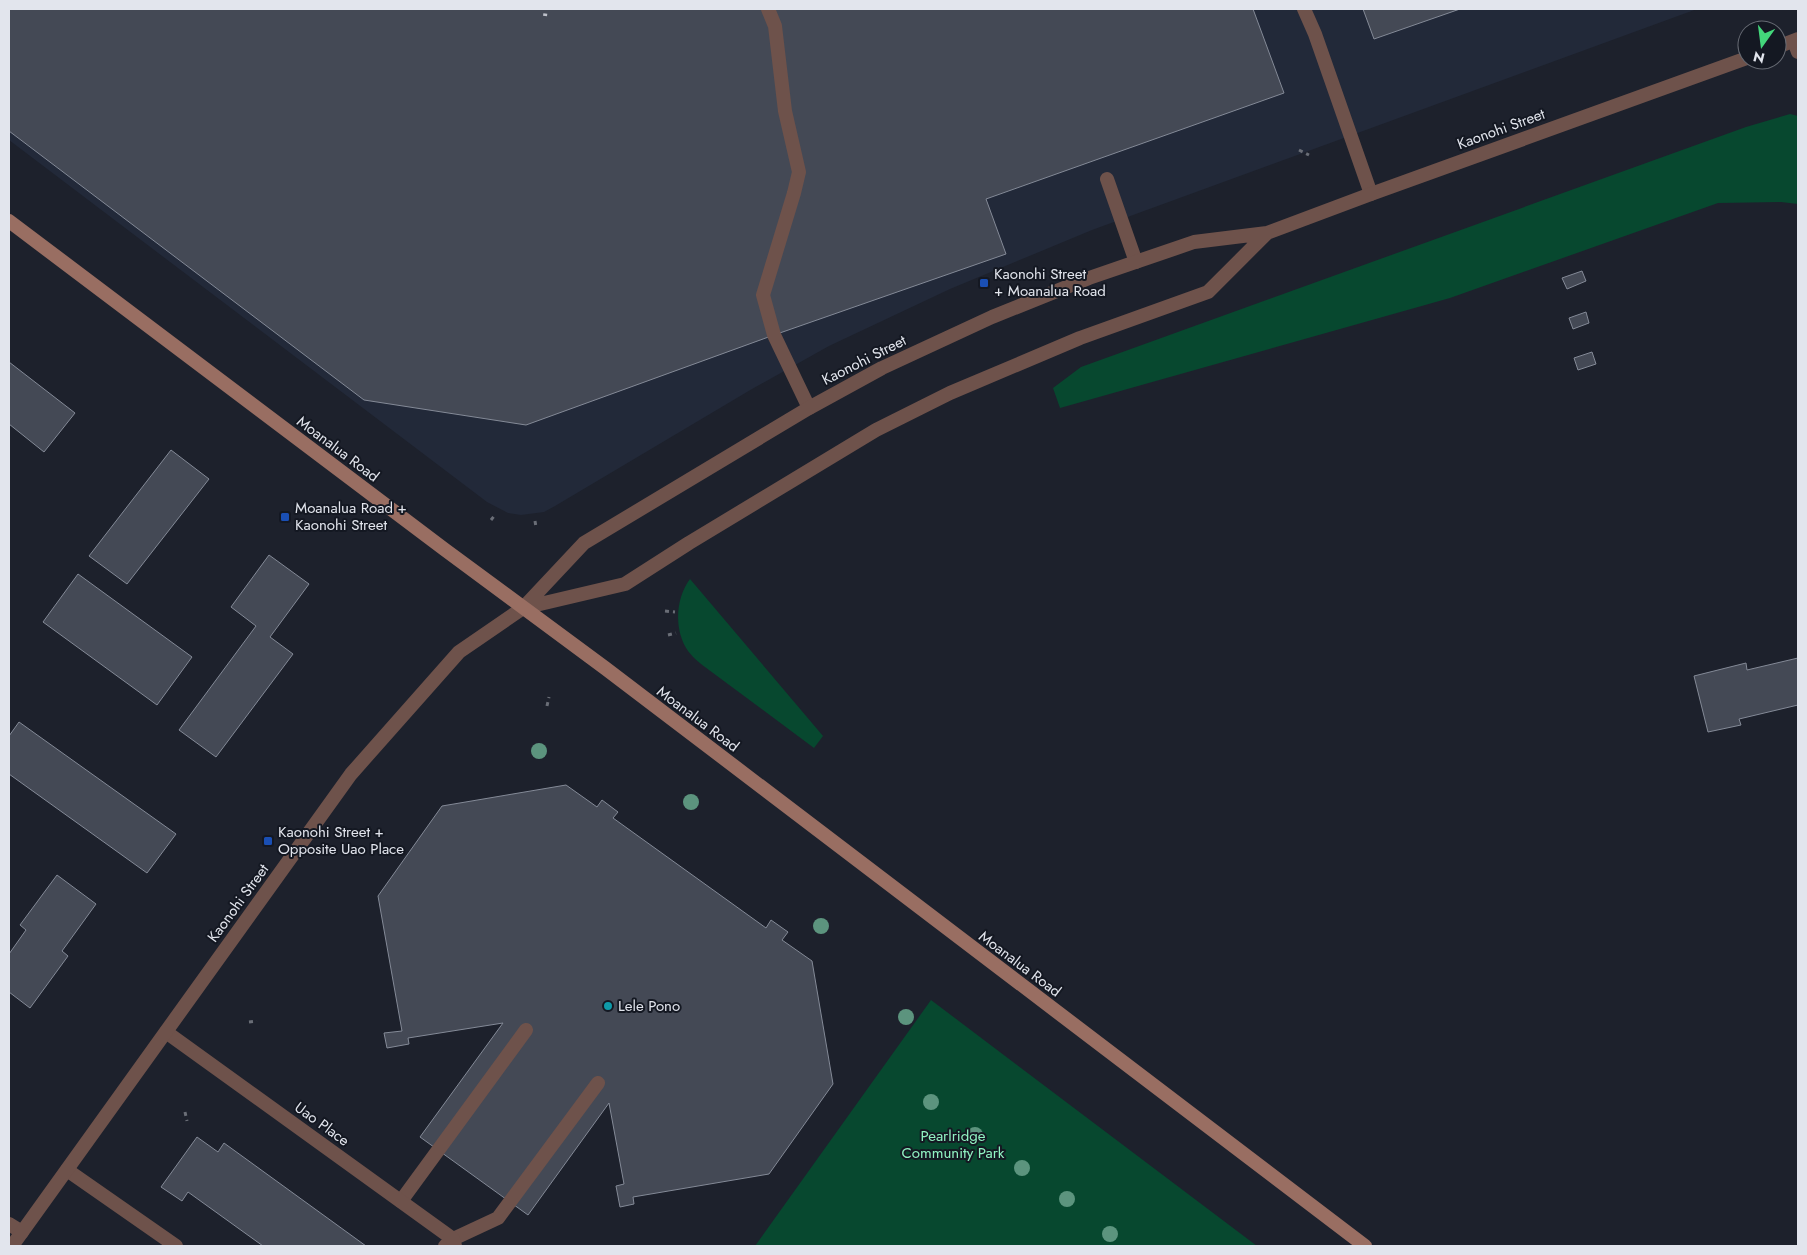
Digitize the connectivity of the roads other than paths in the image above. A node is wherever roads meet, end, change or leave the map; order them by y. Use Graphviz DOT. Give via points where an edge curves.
graph roads {
  1 [pos="768,9"];
  2 [pos="1304,9"];
  3 [pos="1737,62"];
  4 [pos="1107,179"];
  5 [pos="1370,194"];
  6 [pos="9,221"];
  7 [pos="1267,233"];
  8 [pos="1136,262"];
  9 [pos="809,408"];
  10 [pos="523,608"];
  11 [pos="526,1030"];
  12 [pos="166,1032"];
  13 [pos="598,1083"];
  14 [pos="67,1170"];
  15 [pos="400,1201"];
  16 [pos="9,1224"];
  17 [pos="22,1232"];
  18 [pos="451,1244"];
  19 [pos="12,1246"];
  20 [pos="176,1246"];
  21 [pos="1365,1246"];
  1 -- 9 [label="street" via="775,26 785,111 799,172 762,295 774,335"];
  2 -- 5 [label="street"];
  3 -- 5 [label="street, Kaonohi Street"];
  4 -- 8 [label="street"];
  5 -- 7 [label="street, Kaonohi Street"];
  6 -- 10 [label="main road, Moanalua Road"];
  7 -- 8 [label="street, Kaonohi Street" via="1194,242"];
  7 -- 10 [label="street, Kaonohi Street" via="1208,292 1080,338 876,430 624,584"];
  8 -- 9 [label="street, Kaonohi Street" via="992,317 882,368"];
  9 -- 10 [label="street, Kaonohi Street" via="584,543"];
  10 -- 12 [label="street, Kaonohi Street" via="459,652 351,774"];
  10 -- 21 [label="main road, Moanalua Road"];
  11 -- 15 [label="street"];
  12 -- 14 [label="street, Kaonohi Street"];
  12 -- 15 [label="street, Uao Place"];
  13 -- 18 [label="street" via="498,1218"];
  14 -- 17 [label="street, Kaonohi Street"];
  14 -- 20 [label="street"];
  15 -- 18 [label="street, Uao Place"];
  16 -- 17 [label="street"];
  17 -- 19 [label="street, Kaonohi Street"];
}
